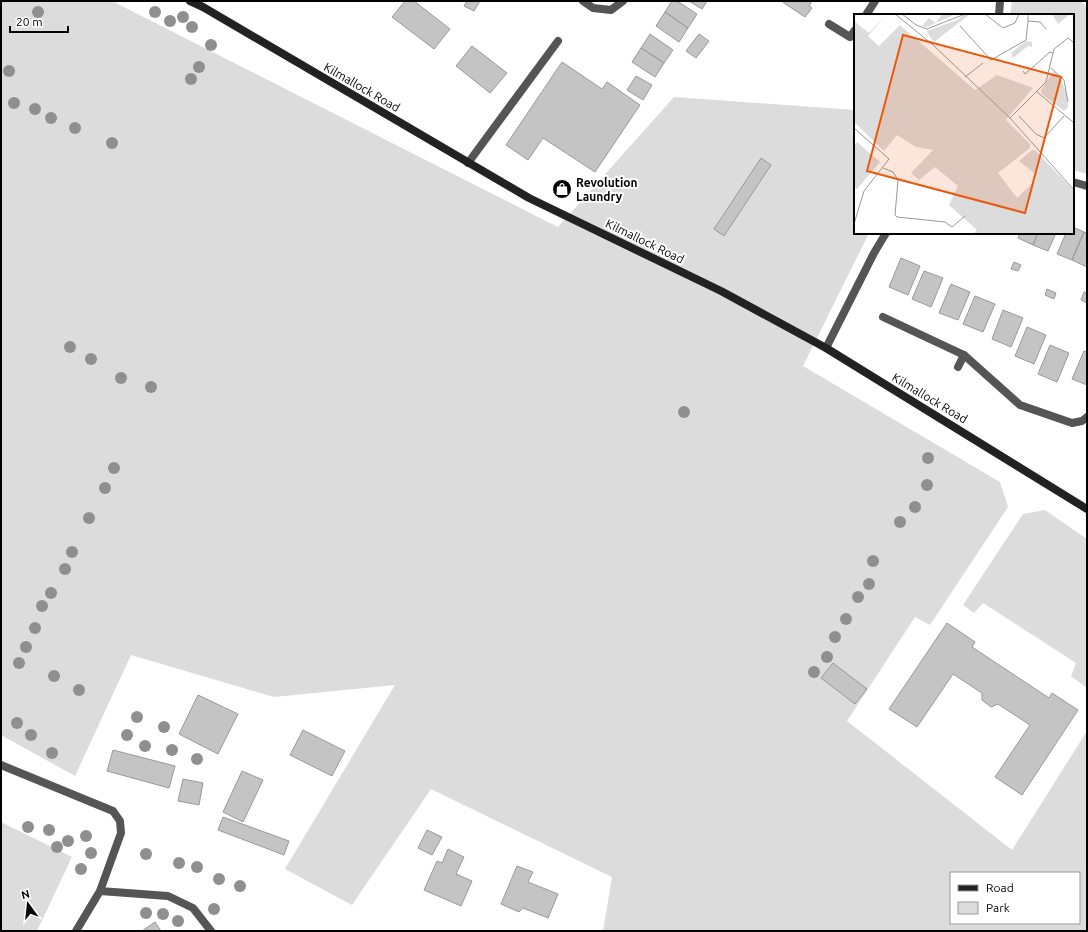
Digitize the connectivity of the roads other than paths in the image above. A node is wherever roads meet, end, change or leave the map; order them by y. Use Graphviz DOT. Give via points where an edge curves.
graph roads {
  1 [pos="190,1"];
  2 [pos="583,1"];
  3 [pos="623,1"];
  4 [pos="875,1"];
  5 [pos="1000,1"];
  6 [pos="867,14"];
  7 [pos="999,14"];
  8 [pos="829,24"];
  9 [pos="854,31"];
  10 [pos="558,41"];
  11 [pos="468,163"];
  12 [pos="1074,182"];
  13 [pos="1087,186"];
  14 [pos="885,234"];
  15 [pos="883,317"];
  16 [pos="826,348"];
  17 [pos="964,355"];
  18 [pos="958,367"];
  19 [pos="1087,417"];
  20 [pos="1087,509"];
  21 [pos="1,765"];
  22 [pos="100,891"];
  23 [pos="76,931"];
  24 [pos="211,931"];
  1 -- 11 [label="main road, Kilmallock Road"];
  2 -- 3 [label="street" via="592,8 611,10"];
  4 -- 6 [label="street"];
  5 -- 7 [label="street"];
  8 -- 9 [label="street" via="850,37"];
  10 -- 11 [label="street"];
  11 -- 16 [label="main road, Kilmallock Road" via="529,198 721,291"];
  12 -- 13 [label="street"];
  14 -- 16 [label="street"];
  15 -- 17 [label="street"];
  16 -- 20 [label="main road, Kilmallock Road"];
  17 -- 18 [label="street"];
  17 -- 19 [label="street" via="1020,405 1072,423"];
  21 -- 22 [label="street" via="113,811 120,821 121,833"];
  22 -- 23 [label="street"];
  22 -- 24 [label="street" via="168,896 193,908"];
}
